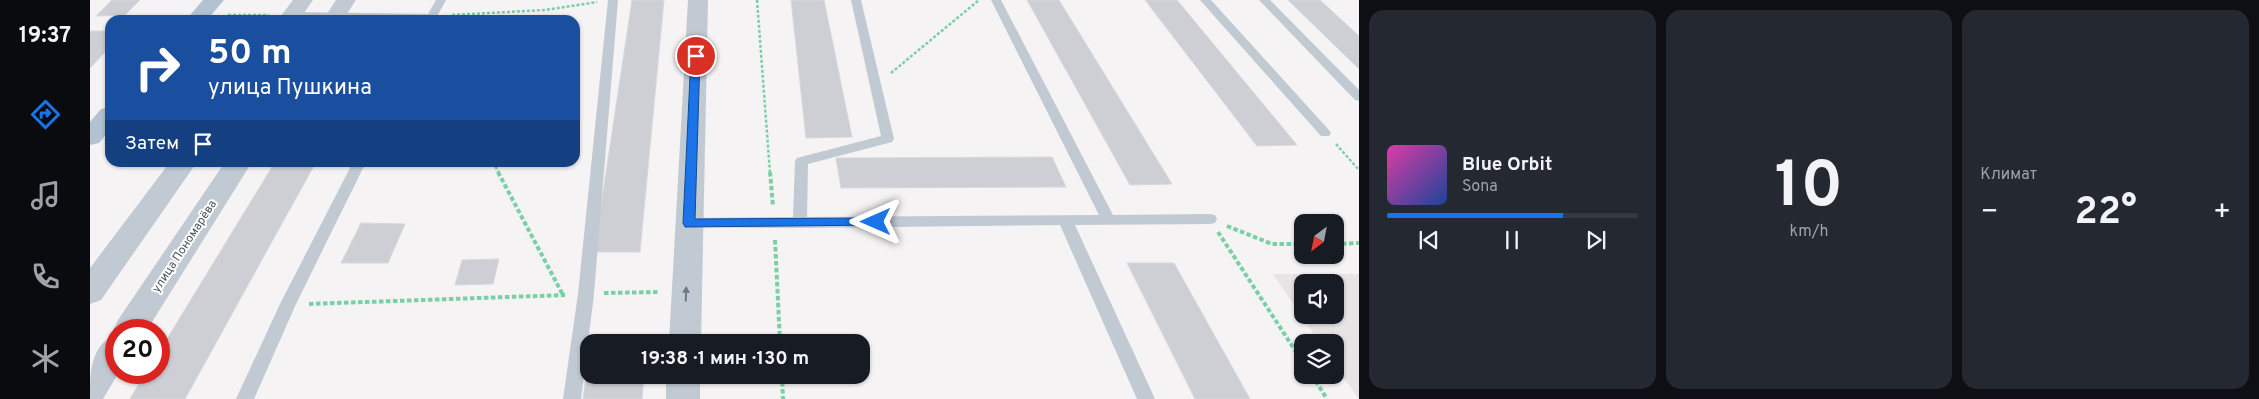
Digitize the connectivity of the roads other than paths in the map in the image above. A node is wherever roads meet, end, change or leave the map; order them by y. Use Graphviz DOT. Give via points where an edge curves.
graph roads {
  1 [pos="442,0"];
  2 [pos="607,0"];
  3 [pos="698,0"];
  4 [pos="856,0"];
  5 [pos="996,0"];
  6 [pos="1205,0"];
  7 [pos="1264,0"];
  8 [pos="338,11"];
  9 [pos="294,12"];
  10 [pos="391,15"];
  11 [pos="433,15"];
  12 [pos="1359,97"];
  13 [pos="105,120"];
  14 [pos="1325,132"];
  15 [pos="90,137"];
  16 [pos="180,167"];
  17 [pos="236,167"];
  18 [pos="357,167"];
  19 [pos="1210,219"];
  20 [pos="1065,220"];
  21 [pos="1109,220"];
  22 [pos="689,223"];
  23 [pos="800,223"];
  24 [pos="90,291"];
  25 [pos="136,319"];
  26 [pos="685,334"];
  27 [pos="105,366"];
  28 [pos="683,384"];
  29 [pos="90,389"];
  30 [pos="245,399"];
  31 [pos="572,399"];
  32 [pos="682,399"];
  33 [pos="1146,399"];
  1 -- 11 [label="lane"];
  2 -- 31 [label="lane" via="586,294"];
  3 -- 22 [label="street"];
  4 -- 23 [label="lane" via="888,139 802,161"];
  5 -- 21 [label="lane"];
  6 -- 14 [label="lane"];
  7 -- 12 [label="lane"];
  8 -- 9 [label="lane"];
  8 -- 10 [label="lane"];
  13 -- 15 [label="main road"];
  16 -- 24 [label="street"];
  17 -- 25 [label="street, улица Пономарёва"];
  18 -- 30 [label="lane" via="288,304"];
  19 -- 21 [label="lane"];
  20 -- 21 [label="lane"];
  20 -- 23 [label="lane"];
  20 -- 33 [label="lane"];
  22 -- 23 [label="lane"];
  26 -- 22 [label="street, one-way"];
  27 -- 29 [label="street"];
  28 -- 32 [label="street"];
}
